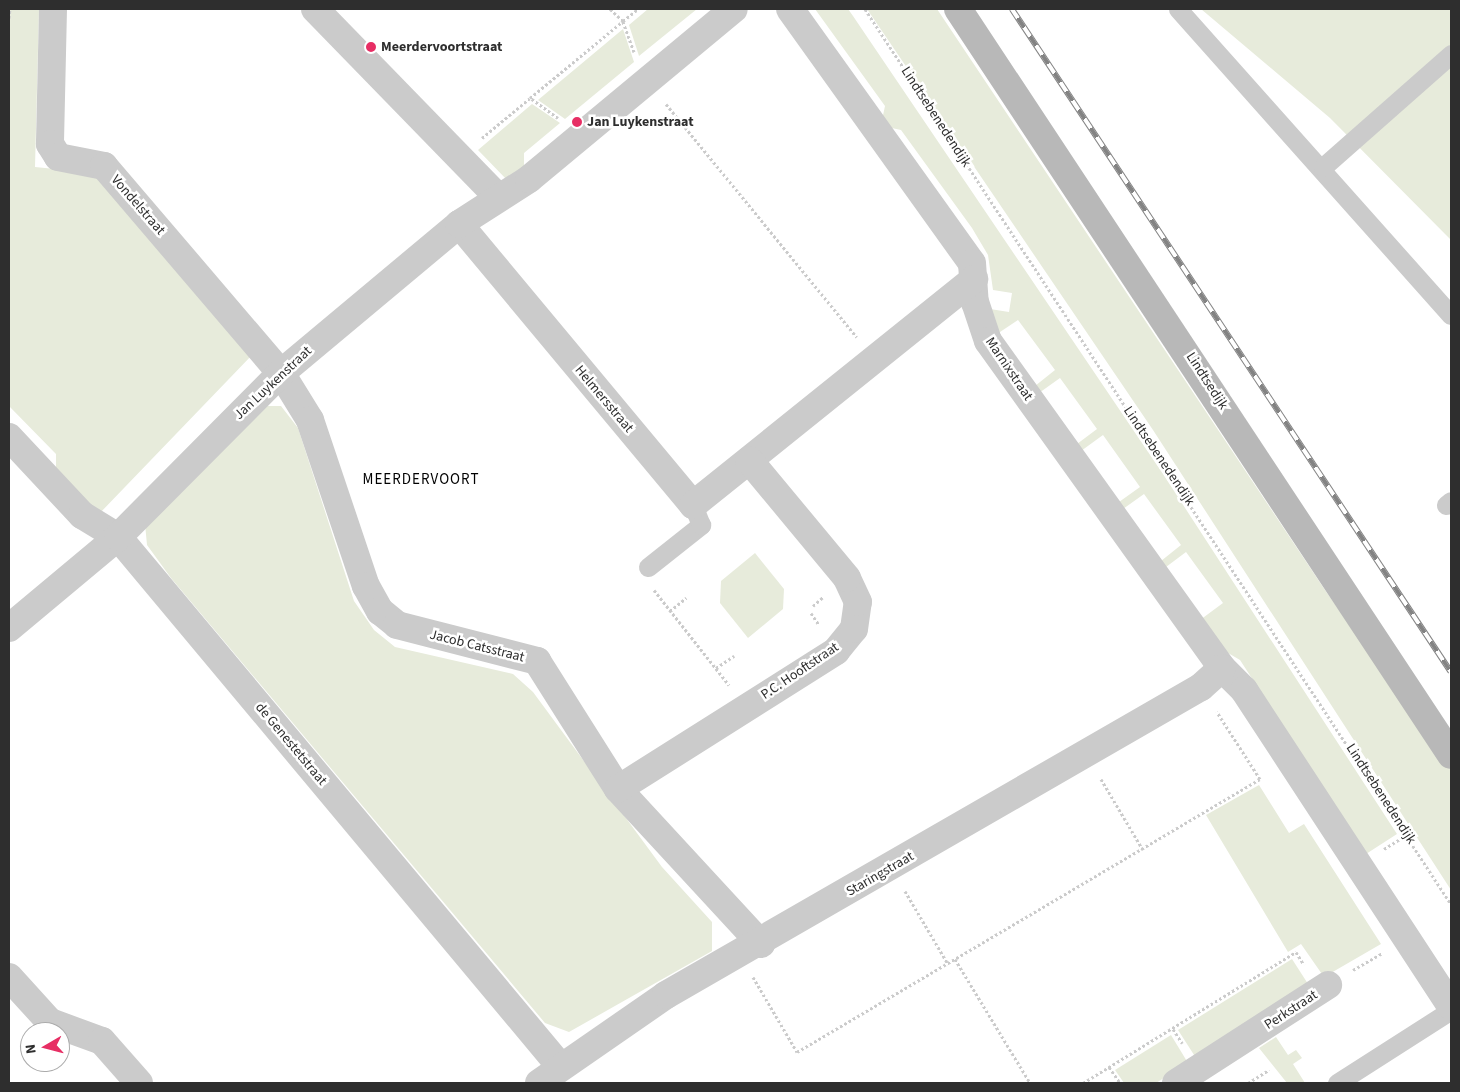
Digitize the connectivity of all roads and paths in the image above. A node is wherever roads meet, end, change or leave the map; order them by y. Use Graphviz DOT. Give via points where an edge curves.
graph roads {
  1 [pos="10,9"];
  2 [pos="53,9"];
  3 [pos="315,9"];
  4 [pos="610,9"];
  5 [pos="734,9"];
  6 [pos="790,9"];
  7 [pos="865,9"];
  8 [pos="958,9"];
  9 [pos="1185,11"];
  10 [pos="9,18"];
  11 [pos="1451,54"];
  12 [pos="530,98"];
  13 [pos="661,99"];
  14 [pos="577,139"];
  15 [pos="459,157"];
  16 [pos="1323,168"];
  17 [pos="497,196"];
  18 [pos="459,224"];
  19 [pos="974,279"];
  20 [pos="1451,315"];
  21 [pos="874,359"];
  22 [pos="281,373"];
  23 [pos="9,437"];
  24 [pos="749,460"];
  25 [pos="693,505"];
  26 [pos="118,537"];
  27 [pos="648,567"];
  28 [pos="686,598"];
  29 [pos="670,611"];
  30 [pos="9,628"];
  31 [pos="734,656"];
  32 [pos="716,668"];
  33 [pos="1222,668"];
  34 [pos="1201,688"];
  35 [pos="747,707"];
  36 [pos="1086,754"];
  37 [pos="1451,756"];
  38 [pos="618,789"];
  39 [pos="1143,850"];
  40 [pos="891,868"];
  41 [pos="1451,904"];
  42 [pos="1406,937"];
  43 [pos="751,949"];
  44 [pos="955,959"];
  45 [pos="948,964"];
  46 [pos="9,977"];
  47 [pos="1324,988"];
  48 [pos="1451,1008"];
  49 [pos="1109,1067"];
  50 [pos="1270,1070"];
  51 [pos="550,1075"];
  52 [pos="139,1083"];
  53 [pos="1030,1083"];
  54 [pos="1083,1083"];
  55 [pos="1120,1083"];
  56 [pos="1176,1083"];
  57 [pos="1248,1083"];
  58 [pos="1337,1083"];
  1 -- 10 [label="path"];
  2 -- 22 [label="street, Vondelstraat" via="50,144 58,158 104,166"];
  3 -- 15 [label="street"];
  4 -- 12 [label="path" via="623,21"];
  5 -- 14 [label="street, Jan Luykenstraat"];
  6 -- 19 [label="street, Marnixstraat" via="964,250"];
  7 -- 41 [label="path, Lindtsebenedendijk"];
  8 -- 37 [label="main road, Lindtsedijk"];
  9 -- 16 [label="lane"];
  11 -- 16 [label="lane"];
  12 -- 14 [label="path" via="564,122"];
  12 -- 15 [label="path"];
  13 -- 21 [label="path"];
  14 -- 17 [label="street, Jan Luykenstraat" via="529,179"];
  15 -- 17 [label="street"];
  16 -- 20 [label="lane"];
  17 -- 18 [label="street, Jan Luykenstraat"];
  18 -- 22 [label="street, Jan Luykenstraat"];
  18 -- 25 [label="street, Helmersstraat"];
  19 -- 21 [label="street"];
  19 -- 33 [label="street, Marnixstraat" via="975,302 988,341"];
  21 -- 24 [label="street"];
  22 -- 26 [label="street, Jan Luykenstraat"];
  22 -- 38 [label="street, Jacob Catsstraat" via="310,420 366,586 380,611 398,625 537,661"];
  23 -- 26 [label="street, de Genestetstraat" via="82,515"];
  24 -- 25 [label="street"];
  24 -- 35 [label="street, P.C. Hooftstraat" via="847,578 858,602 854,629 836,651"];
  25 -- 27 [label="lane, Helmersstraat" via="701,524"];
  26 -- 30 [label="street, Jan Luykenstraat"];
  26 -- 51 [label="street, de Genestetstraat"];
  27 -- 29 [label="path" via="641,574"];
  28 -- 29 [label="path"];
  29 -- 32 [label="path"];
  31 -- 32 [label="path"];
  32 -- 35 [label="path"];
  33 -- 34 [label="street, Staringstraat"];
  33 -- 42 [label="street" via="1244,690"];
  34 -- 36 [label="street, Staringstraat"];
  34 -- 39 [label="path" via="1260,779"];
  35 -- 38 [label="street, P.C. Hooftstraat"];
  36 -- 39 [label="path"];
  36 -- 40 [label="street, Staringstraat"];
  38 -- 43 [label="street, Jacob Catsstraat"];
  39 -- 44 [label="path"];
  40 -- 43 [label="street, Staringstraat"];
  40 -- 45 [label="path"];
  42 -- 47 [label="path, Perkstraat"];
  42 -- 48 [label="street"];
  43 -- 45 [label="path" via="797,1052"];
  43 -- 51 [label="street, Staringstraat" via="666,996"];
  44 -- 45 [label="path"];
  44 -- 53 [label="path"];
  46 -- 52 [label="street" via="50,1022 102,1041"];
  47 -- 49 [label="path" via="1296,952"];
  47 -- 56 [label="street, Perkstraat"];
  48 -- 58 [label="lane"];
  49 -- 54 [label="path"];
  49 -- 55 [label="path"];
  50 -- 57 [label="path"];
}
